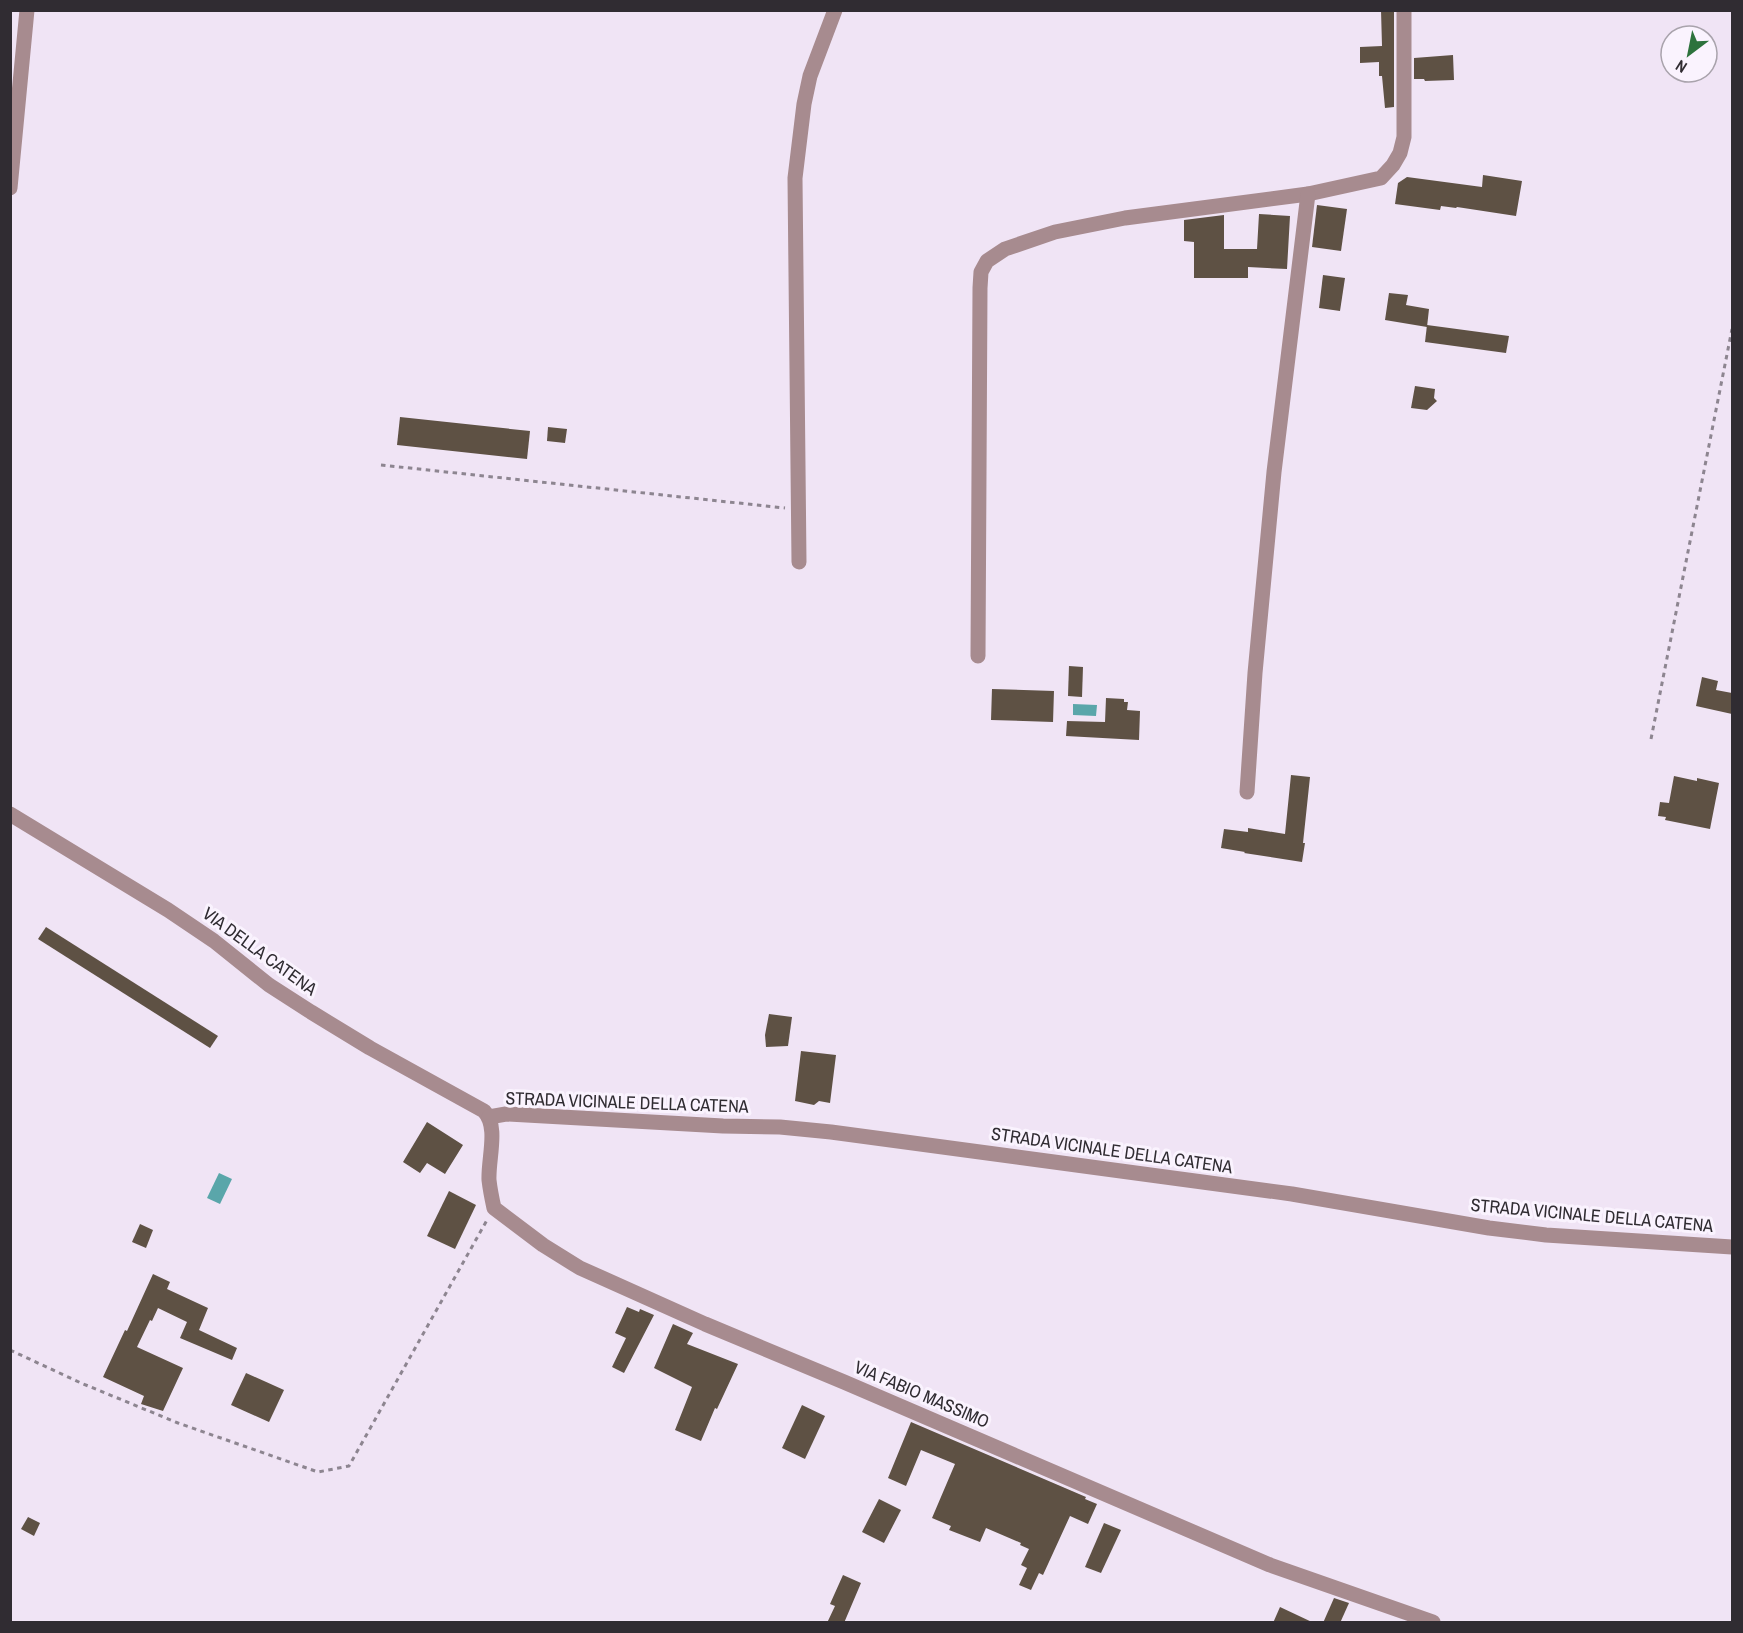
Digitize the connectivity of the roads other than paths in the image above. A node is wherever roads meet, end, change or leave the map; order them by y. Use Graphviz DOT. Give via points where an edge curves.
graph roads {
  1 [pos="27,10"];
  2 [pos="835,10"];
  3 [pos="1404,10"];
  4 [pos="10,188"];
  5 [pos="1308,194"];
  6 [pos="799,562"];
  7 [pos="978,656"];
  8 [pos="1247,792"];
  9 [pos="10,814"];
  10 [pos="489,1117"];
  11 [pos="1730,1247"];
  12 [pos="1433,1623"];
  1 -- 4 [label="street"];
  2 -- 6 [label="street" via="810,76 795,178"];
  3 -- 5 [label="street" via="1404,137 1400,153 1381,178"];
  5 -- 7 [label="street" via="1125,218 1055,232 1005,249 987,261 981,272 980,288"];
  5 -- 8 [label="street" via="1274,472"];
  9 -- 10 [label="street, VIA DELLA CATENA" via="168,910 311,1012"];
  10 -- 11 [label="street, STRADA VICINALE DELLA CATENA" via="506,1114 831,1132 1292,1194 1489,1228"];
  10 -- 12 [label="street, VIA FABIO MASSIMO" via="489,1181 494,1208 580,1268 1270,1565"];
}
